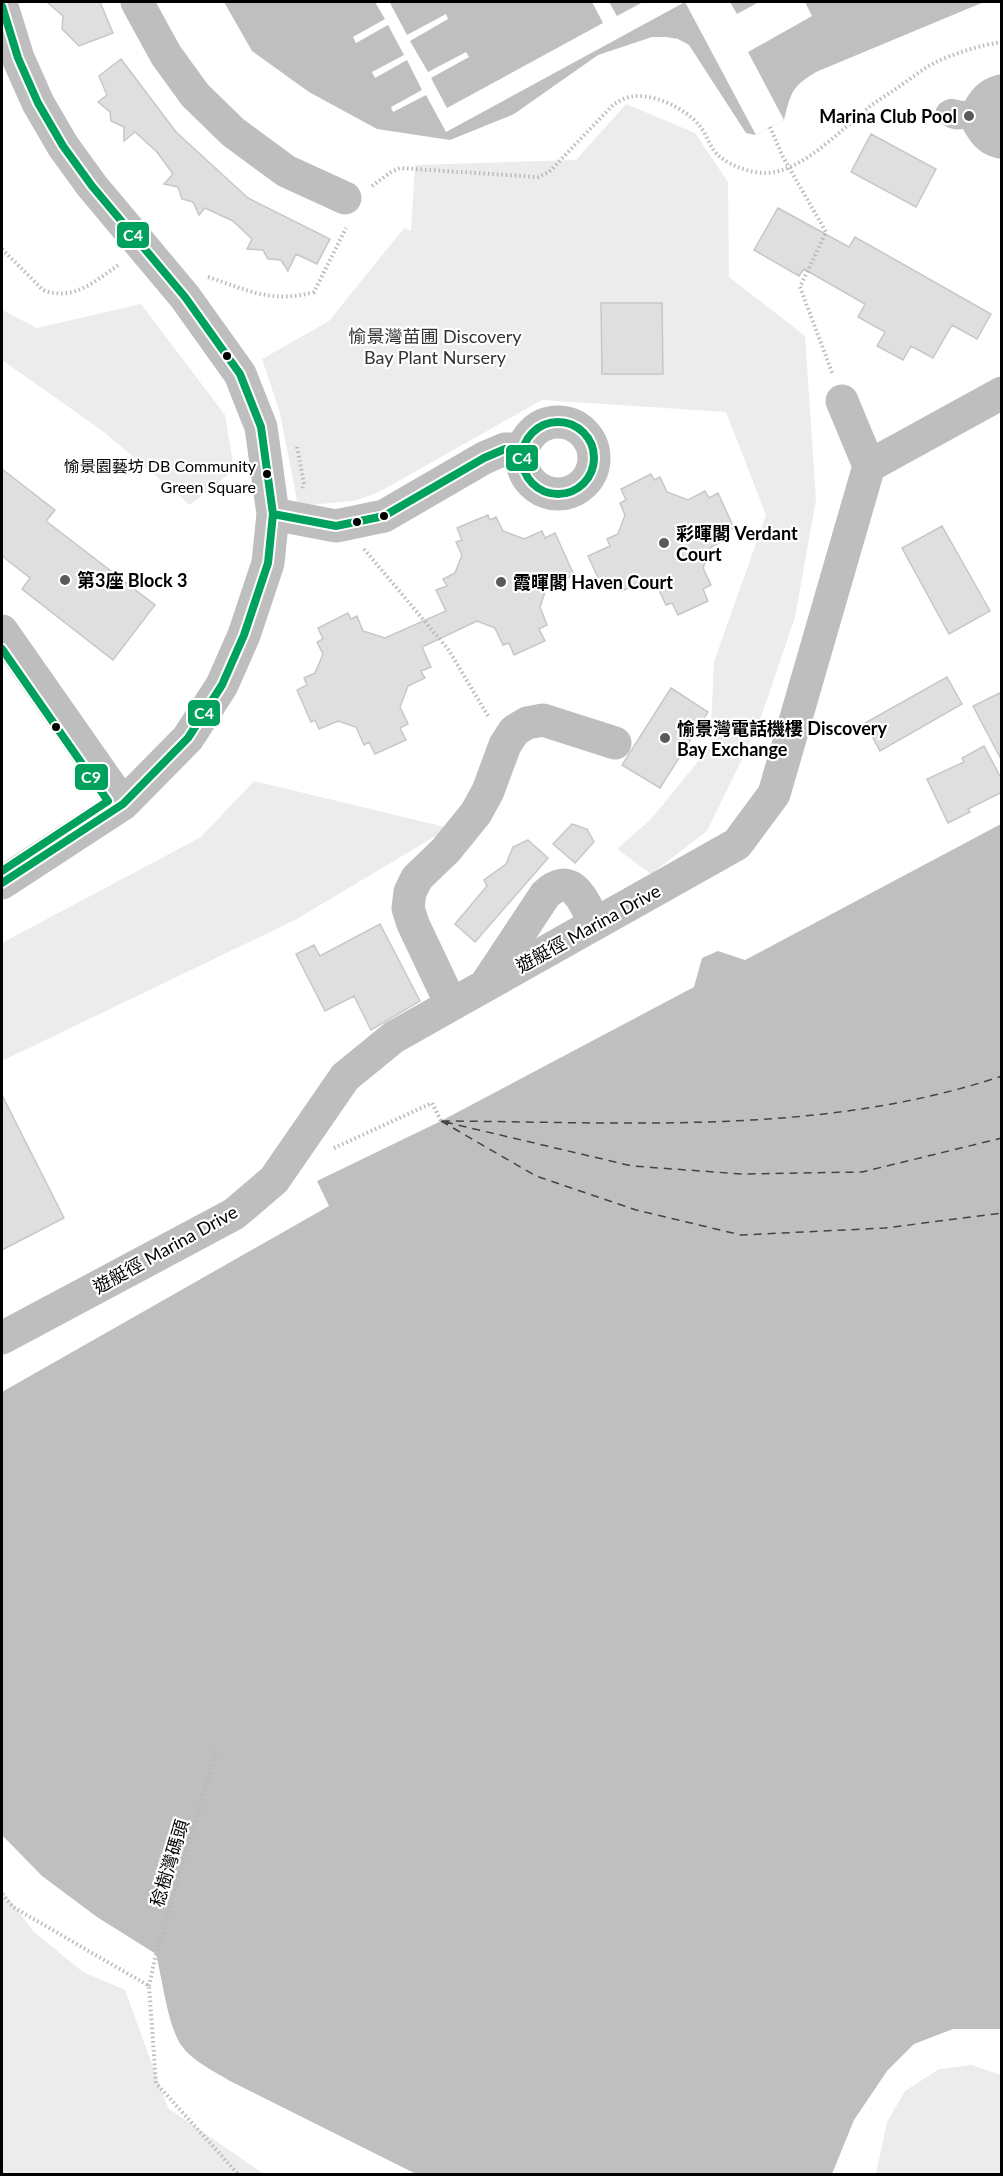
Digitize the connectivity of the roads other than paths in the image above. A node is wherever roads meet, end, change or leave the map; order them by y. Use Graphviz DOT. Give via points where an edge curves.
graph roads {
  1 [pos="137,2"];
  2 [pos="2,6"];
  3 [pos="348,201"];
  4 [pos="1002,393"];
  5 [pos="842,401"];
  6 [pos="523,449"];
  7 [pos="869,466"];
  8 [pos="281,516"];
  9 [pos="2,631"];
  10 [pos="615,743"];
  11 [pos="123,804"];
  12 [pos="2,884"];
  13 [pos="595,924"];
  14 [pos="486,985"];
  15 [pos="451,1004"];
  16 [pos="2,1338"];
  1 -- 3 [label="street" via="166,55 195,95 233,132 285,171"];
  2 -- 8 [label="street" via="18,58 63,146 185,297 240,374 261,427"];
  4 -- 7 [label="street"];
  5 -- 7 [label="street"];
  6 -- 8 [label="street" via="505,449 484,458 384,516 336,526"];
  7 -- 13 [label="street, 遊艇徑 Marina Drive" via="774,794 737,844"];
  8 -- 11 [label="street" via="244,635 222,685 189,738"];
  9 -- 11 [label="street"];
  10 -- 15 [label="street" via="543,720 514,731 476,813 417,878 408,908"];
  11 -- 12 [label="street"];
  13 -- 14 [label="street, 遊艇徑 Marina Drive"];
  13 -- 14 [label="street" via="574,888 552,888"];
  14 -- 15 [label="street, 遊艇徑 Marina Drive"];
  15 -- 16 [label="street, 遊艇徑 Marina Drive" via="394,1037 345,1077 274,1180 234,1214"];
}
